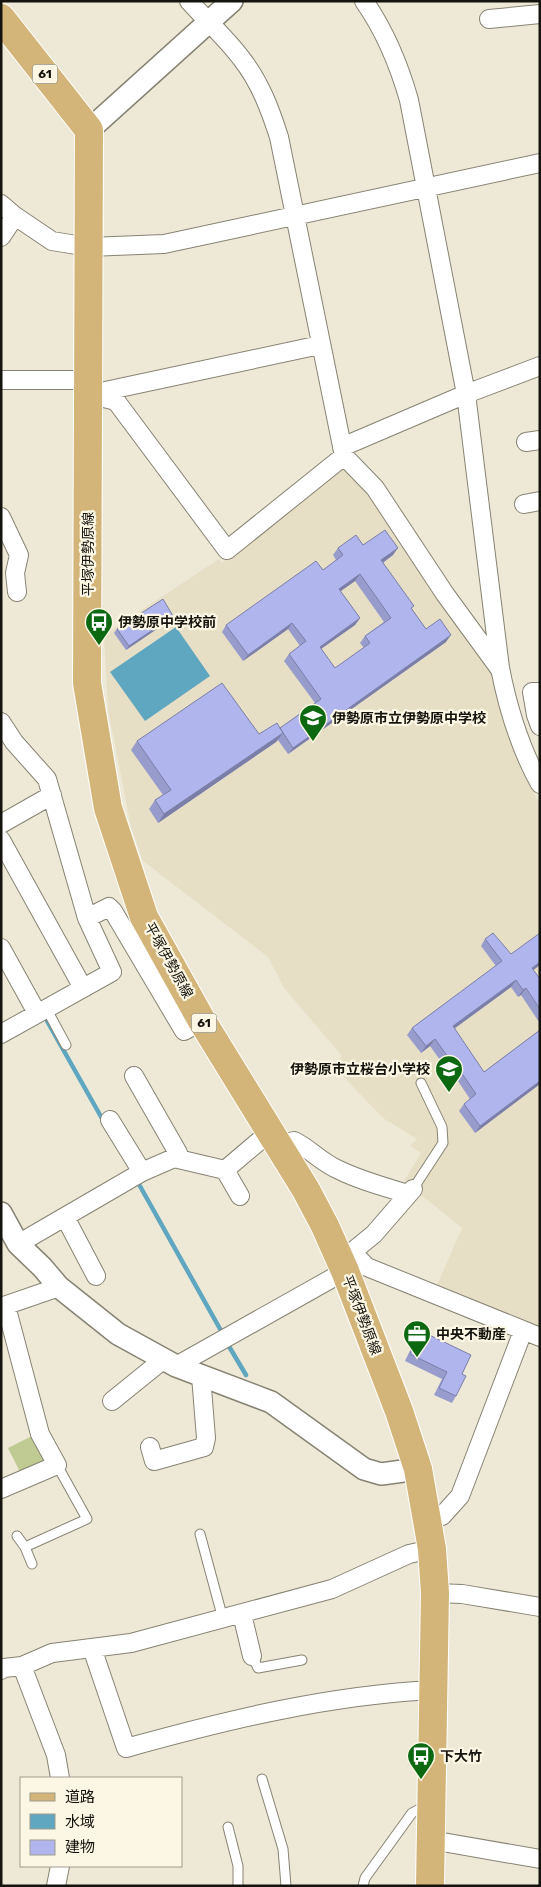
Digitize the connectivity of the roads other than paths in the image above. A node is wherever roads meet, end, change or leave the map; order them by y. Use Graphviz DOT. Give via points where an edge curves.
graph roads {
  1 [pos="189,1"];
  2 [pos="232,1"];
  3 [pos="364,1"];
  4 [pos="540,14"];
  5 [pos="1,18"];
  6 [pos="490,19"];
  7 [pos="208,23"];
  8 [pos="89,130"];
  9 [pos="540,163"];
  10 [pos="426,188"];
  11 [pos="1,204"];
  12 [pos="14,216"];
  13 [pos="295,216"];
  14 [pos="1,237"];
  15 [pos="89,247"];
  16 [pos="320,345"];
  17 [pos="540,366"];
  18 [pos="1,380"];
  19 [pos="88,387"];
  20 [pos="466,394"];
  21 [pos="343,451"];
  22 [pos="1,517"];
  23 [pos="17,592"];
  24 [pos="500,668"];
  25 [pos="540,692"];
  26 [pos="1,722"];
  27 [pos="540,726"];
  28 [pos="540,784"];
  29 [pos="52,795"];
  30 [pos="1,824"];
  31 [pos="1,840"];
  32 [pos="87,918"];
  33 [pos="1,948"];
  34 [pos="83,988"];
  35 [pos="42,1010"];
  36 [pos="202,1021"];
  37 [pos="1,1034"];
  38 [pos="66,1045"];
  39 [pos="134,1076"];
  40 [pos="421,1083"];
  41 [pos="110,1120"];
  42 [pos="276,1138"];
  43 [pos="178,1159"];
  44 [pos="225,1170"];
  45 [pos="142,1172"];
  46 [pos="410,1191"];
  47 [pos="240,1196"];
  48 [pos="1,1212"];
  49 [pos="65,1217"];
  50 [pos="18,1244"];
  51 [pos="346,1260"];
  52 [pos="96,1276"];
  53 [pos="59,1287"];
  54 [pos="4,1307"];
  55 [pos="523,1331"];
  56 [pos="540,1337"];
  57 [pos="170,1363"];
  58 [pos="201,1376"];
  59 [pos="112,1401"];
  60 [pos="153,1458"];
  61 [pos="57,1465"];
  62 [pos="418,1469"];
  63 [pos="1,1489"];
  64 [pos="427,1518"];
  65 [pos="200,1534"];
  66 [pos="17,1536"];
  67 [pos="25,1548"];
  68 [pos="432,1550"];
  69 [pos="32,1564"];
  70 [pos="436,1593"];
  71 [pos="540,1607"];
  72 [pos="242,1614"];
  73 [pos="222,1619"];
  74 [pos="92,1648"];
  75 [pos="252,1656"];
  76 [pos="302,1660"];
  77 [pos="22,1666"];
  78 [pos="2,1668"];
  79 [pos="434,1690"];
  80 [pos="60,1777"];
  81 [pos="262,1779"];
  82 [pos="431,1803"];
  83 [pos="228,1827"];
  84 [pos="431,1840"];
  85 [pos="540,1859"];
  86 [pos="60,1867"];
  87 [pos="56,1886"];
  88 [pos="238,1886"];
  89 [pos="286,1886"];
  90 [pos="363,1886"];
  91 [pos="430,1886"];
  1 -- 7 [label="street"];
  2 -- 7 [label="street"];
  3 -- 10 [label="street" via="401,72"];
  4 -- 6 [label="street"];
  5 -- 8 [label="main road, 61"];
  7 -- 8 [label="street"];
  7 -- 13 [label="street" via="241,57 267,102 279,137"];
  8 -- 15 [label="main road, 平塚伊勢原線 / 61"];
  9 -- 10 [label="street"];
  10 -- 13 [label="street"];
  10 -- 20 [label="street"];
  11 -- 12 [label="street"];
  12 -- 14 [label="street"];
  12 -- 15 [label="street" via="52,241"];
  13 -- 15 [label="street" via="164,244"];
  13 -- 16 [label="street"];
  15 -- 19 [label="main road, 平塚伊勢原線 / 61"];
  16 -- 19 [label="street" via="119,389"];
  16 -- 21 [label="street"];
  17 -- 20 [label="street"];
  18 -- 19 [label="street"];
  19 -- 21 [label="street" via="116,401 227,550"];
  19 -- 36 [label="main road, 平塚伊勢原線 / 61" via="87,683 108,808 144,918"];
  20 -- 21 [label="street"];
  20 -- 24 [label="street"];
  21 -- 24 [label="street" via="375,488 445,594"];
  22 -- 23 [label="street" via="19,555 15,573"];
  24 -- 28 [label="street" via="508,706 528,762"];
  25 -- 27 [label="street" via="532,692"];
  26 -- 29 [label="street" via="47,779"];
  29 -- 30 [label="street"];
  29 -- 32 [label="street"];
  31 -- 34 [label="street"];
  32 -- 34 [label="street" via="112,972"];
  32 -- 36 [label="street" via="109,907 184,1031"];
  33 -- 35 [label="street"];
  34 -- 35 [label="street"];
  35 -- 37 [label="street"];
  35 -- 38 [label="lane"];
  36 -- 42 [label="main road, 平塚伊勢原線 / 61"];
  39 -- 43 [label="street" via="178,1153"];
  40 -- 46 [label="lane" via="442,1127 443,1142"];
  41 -- 45 [label="street"];
  42 -- 44 [label="street"];
  42 -- 46 [label="street" via="301,1144 335,1169 375,1184"];
  42 -- 51 [label="main road, 平塚伊勢原線 / 61"];
  43 -- 44 [label="street"];
  43 -- 45 [label="street"];
  44 -- 47 [label="street"];
  45 -- 49 [label="street"];
  46 -- 51 [label="street" via="374,1234"];
  48 -- 50 [label="street"];
  49 -- 50 [label="street"];
  49 -- 52 [label="street"];
  50 -- 53 [label="street"];
  51 -- 55 [label="street"];
  51 -- 57 [label="street"];
  51 -- 62 [label="main road, 平塚伊勢原線 / 61"];
  53 -- 54 [label="street"];
  53 -- 57 [label="street" via="118,1334"];
  54 -- 61 [label="street" via="40,1434"];
  55 -- 56 [label="street"];
  55 -- 64 [label="street" via="460,1496 442,1516"];
  57 -- 58 [label="street"];
  57 -- 59 [label="street"];
  58 -- 60 [label="street" via="204,1447"];
  58 -- 62 [label="street" via="271,1402 364,1470 380,1474"];
  61 -- 63 [label="street"];
  61 -- 67 [label="lane" via="87,1519"];
  62 -- 64 [label="main road, 平塚伊勢原線 / 61"];
  64 -- 68 [label="main road, 平塚伊勢原線 / 61"];
  65 -- 73 [label="lane"];
  66 -- 67 [label="lane"];
  67 -- 69 [label="lane"];
  68 -- 70 [label="main road, 平塚伊勢原線 / 61"];
  68 -- 72 [label="street" via="409,1554 332,1590"];
  70 -- 71 [label="street"];
  70 -- 79 [label="main road, 平塚伊勢原線 / 61"];
  72 -- 73 [label="street"];
  72 -- 75 [label="street"];
  73 -- 74 [label="street" via="131,1643"];
  74 -- 77 [label="street" via="52,1653"];
  74 -- 79 [label="street" via="126,1748 242,1718 322,1702"];
  75 -- 76 [label="lane" via="258,1668"];
  77 -- 78 [label="street"];
  77 -- 80 [label="street" via="56,1756"];
  79 -- 82 [label="main road, 平塚伊勢原線 / 61"];
  81 -- 89 [label="lane" via="283,1849"];
  82 -- 84 [label="main road, 平塚伊勢原線 / 61"];
  82 -- 90 [label="lane" via="412,1812"];
  83 -- 88 [label="lane"];
  84 -- 85 [label="street"];
  84 -- 91 [label="main road, 平塚伊勢原線 / 61"];
  86 -- 87 [label="street"];
}
